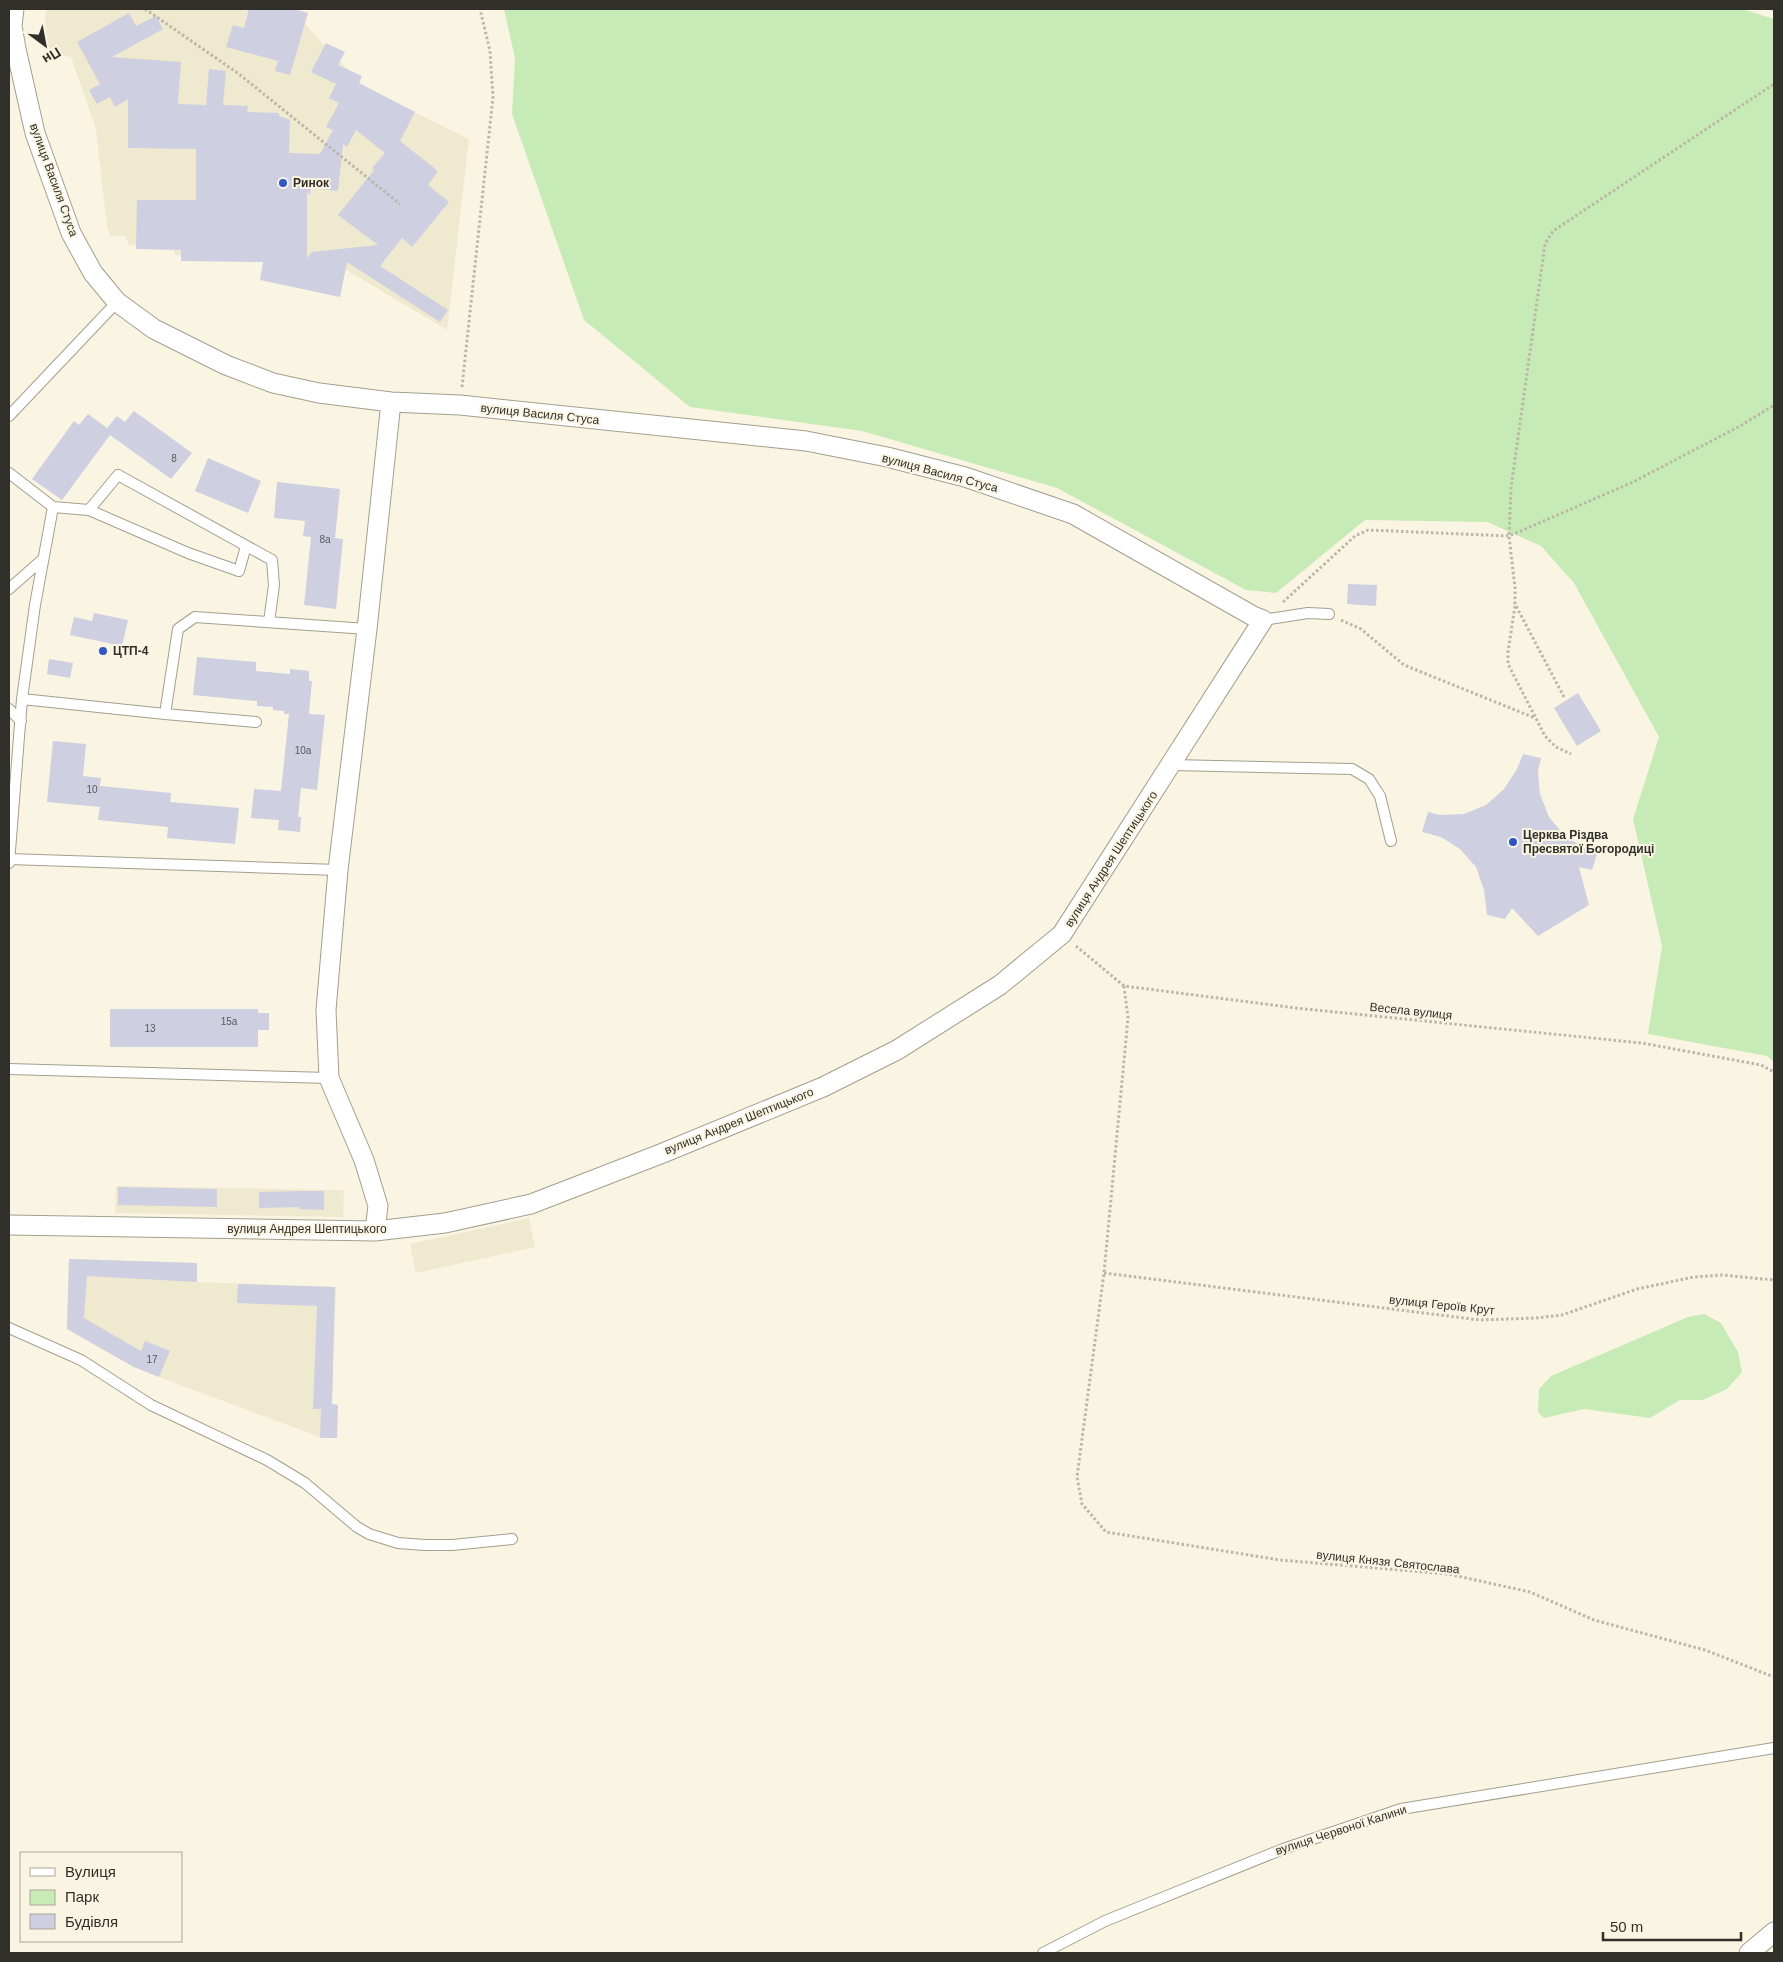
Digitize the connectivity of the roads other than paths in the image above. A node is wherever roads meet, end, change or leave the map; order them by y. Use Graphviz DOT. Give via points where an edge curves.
graph roads {
  1 [pos="14,9"];
  2 [pos="117,302"];
  3 [pos="391,402"];
  4 [pos="9,416"];
  5 [pos="9,473"];
  6 [pos="53,507"];
  7 [pos="89,510"];
  8 [pos="246,546"];
  9 [pos="43,559"];
  10 [pos="9,589"];
  11 [pos="1329,614"];
  12 [pos="1263,620"];
  13 [pos="269,622"];
  14 [pos="367,629"];
  15 [pos="22,699"];
  16 [pos="9,709"];
  17 [pos="165,714"];
  18 [pos="21,721"];
  19 [pos="256,722"];
  20 [pos="1172,764"];
  21 [pos="1391,842"];
  22 [pos="9,861"];
  23 [pos="338,870"];
  24 [pos="9,1070"];
  25 [pos="329,1078"];
  26 [pos="9,1225"];
  27 [pos="375,1231"];
  28 [pos="9,1328"];
  29 [pos="512,1539"];
  30 [pos="1774,1748"];
  31 [pos="1774,1932"];
  32 [pos="1044,1953"];
  33 [pos="1749,1953"];
  1 -- 2 [label="street, вулиця Василя Стуса" via="12,26 33,124 61,207 93,273"];
  2 -- 3 [label="street, вулиця Василя Стуса" via="154,329 226,365 266,380 319,393"];
  2 -- 4 [label="lane"];
  3 -- 12 [label="street, вулиця Василя Стуса" via="460,405 806,442 887,457 965,477 1074,514"];
  3 -- 14 [label="street"];
  5 -- 6 [label="lane"];
  6 -- 7 [label="lane"];
  6 -- 9 [label="lane"];
  7 -- 8 [label="lane" via="188,553 239,571"];
  7 -- 8 [label="lane" via="118,475"];
  8 -- 13 [label="lane" via="272,560 274,585"];
  9 -- 10 [label="lane"];
  9 -- 15 [label="lane"];
  11 -- 12 [label="lane" via="1308,613"];
  12 -- 20 [label="street, вулиця Андрея Шептицького"];
  13 -- 14 [label="lane"];
  13 -- 17 [label="lane" via="195,616 178,629"];
  14 -- 23 [label="street"];
  15 -- 17 [label="lane"];
  15 -- 18 [label="lane"];
  16 -- 18 [label="lane"];
  17 -- 19 [label="lane"];
  18 -- 22 [label="lane"];
  20 -- 21 [label="lane" via="1352,769 1369,779 1380,796"];
  20 -- 27 [label="street, вулиця Андрея Шептицького" via="1062,934 1000,985 897,1050 823,1087 531,1204 445,1223"];
  22 -- 23 [label="lane"];
  23 -- 25 [label="street" via="326,1010"];
  24 -- 25 [label="lane"];
  25 -- 27 [label="street" via="364,1160 378,1206"];
  26 -- 27 [label="street, вулиця Андрея Шептицького"];
  28 -- 29 [label="lane" via="81,1360 151,1405 267,1460 305,1483 369,1534 398,1543 425,1545"];
  30 -- 32 [label="lane, вулиця Червоної Калини" via="1401,1809 1274,1852 1105,1921"];
  31 -- 33 [label="street"];
}
